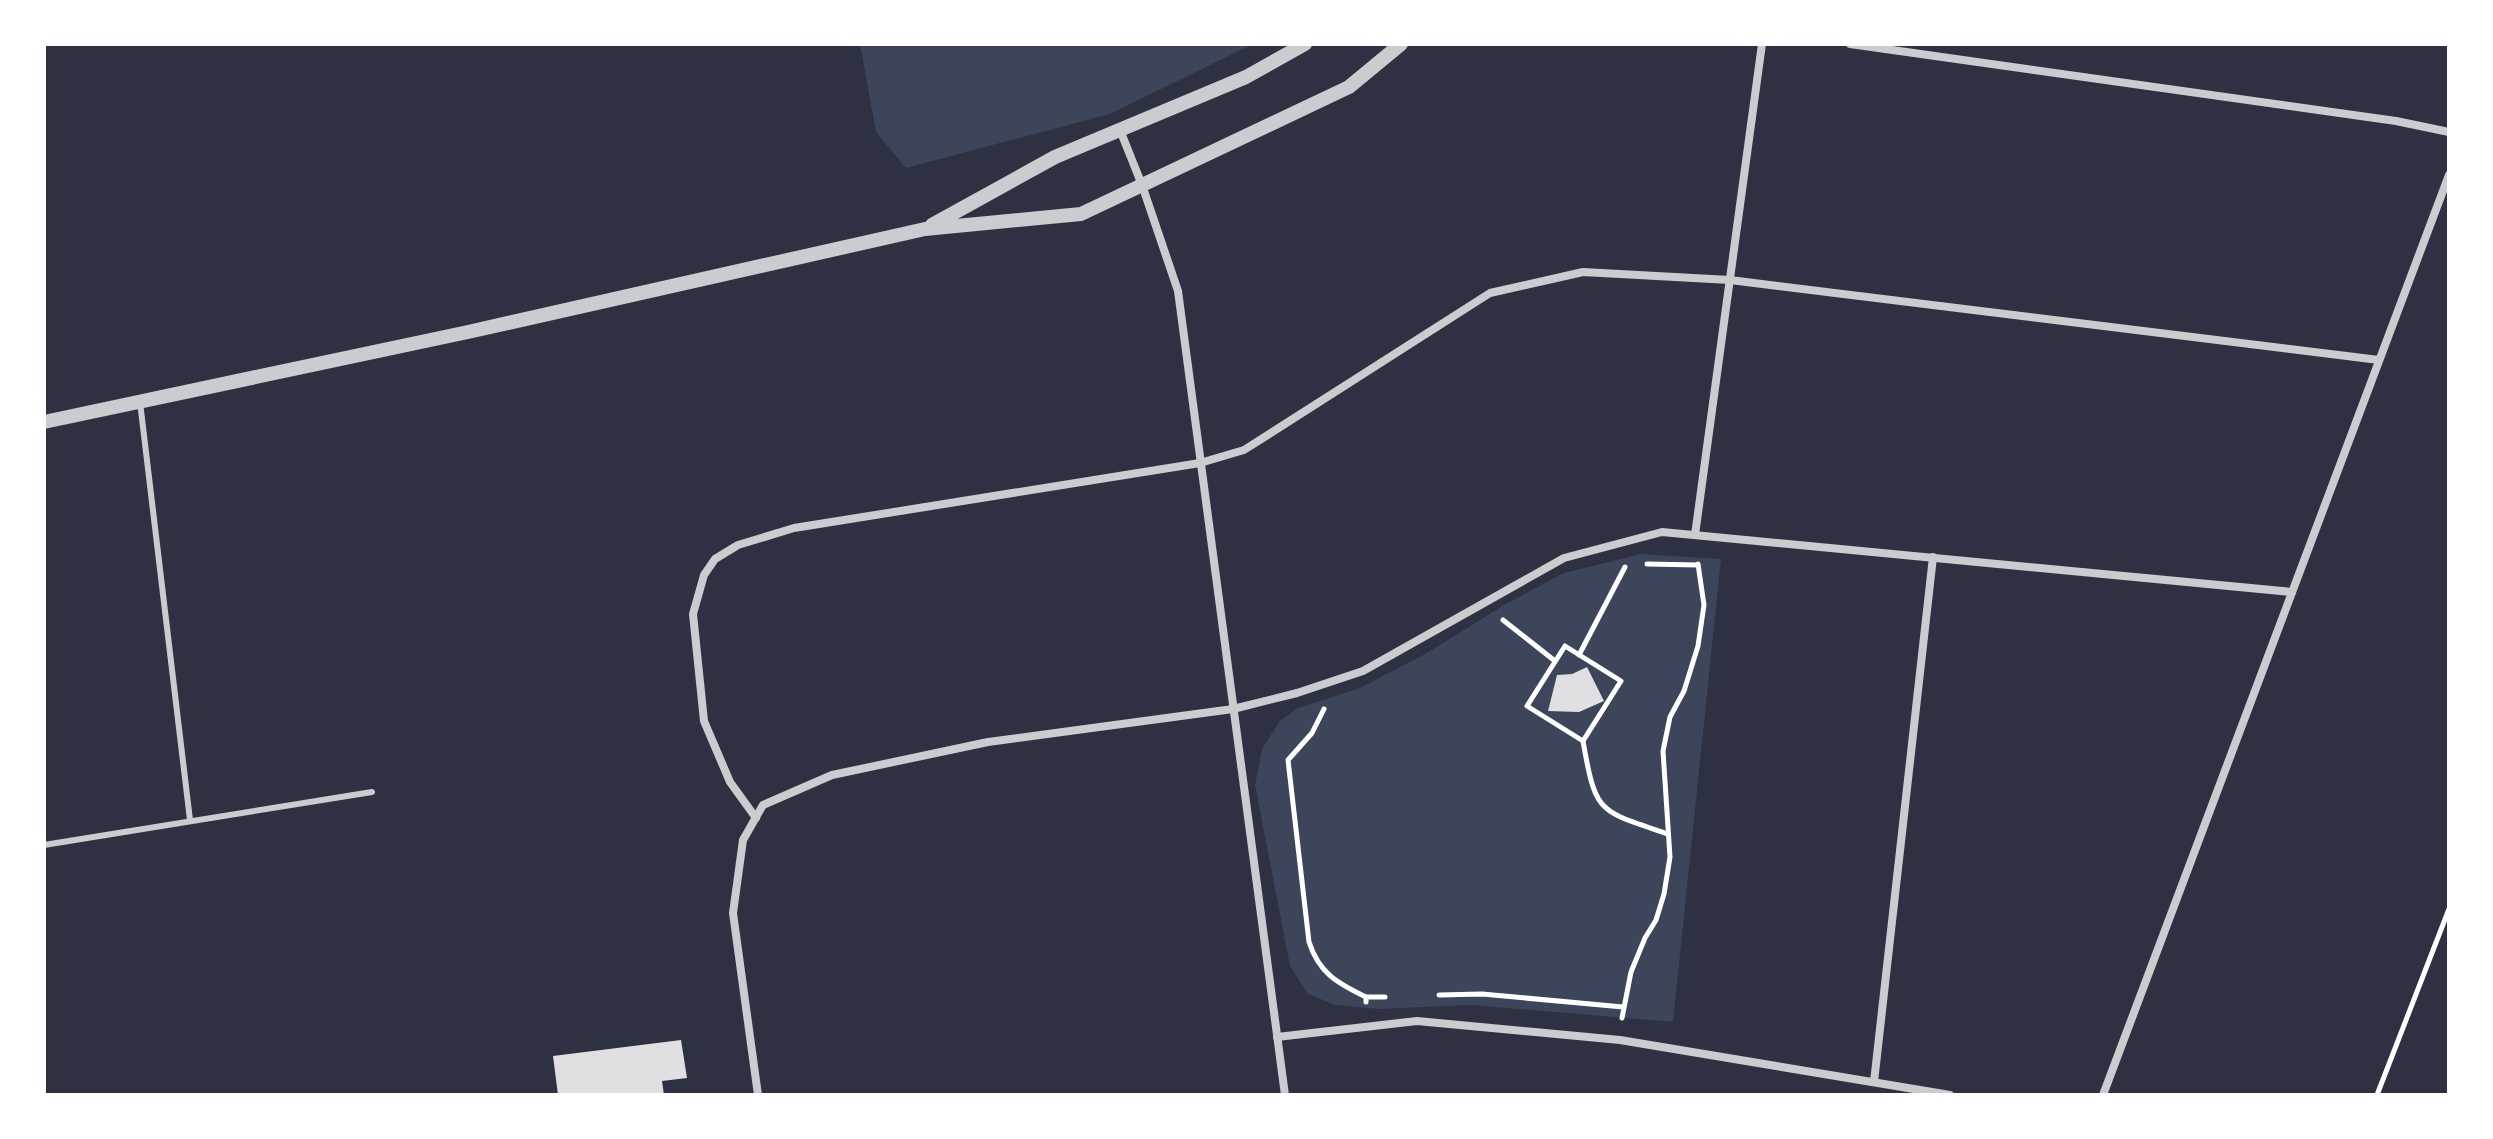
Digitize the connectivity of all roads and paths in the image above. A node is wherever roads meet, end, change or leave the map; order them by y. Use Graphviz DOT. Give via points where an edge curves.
graph roads {
  1 [pos="1305,44"];
  2 [pos="1401,44"];
  3 [pos="1762,44"];
  4 [pos="1850,44"];
  5 [pos="1867,45"];
  6 [pos="1120,130"];
  7 [pos="2449,132"];
  8 [pos="2449,175"];
  9 [pos="1142,185"];
  10 [pos="925,229"];
  11 [pos="1730,280"];
  12 [pos="2379,360"];
  13 [pos="140,402"];
  14 [pos="44,422"];
  15 [pos="1200,463"];
  16 [pos="1695,535"];
  17 [pos="1933,557"];
  18 [pos="1698,565"];
  19 [pos="1626,566"];
  20 [pos="1614,568"];
  21 [pos="2292,592"];
  22 [pos="1510,611"];
  23 [pos="1579,655"];
  24 [pos="1555,661"];
  25 [pos="1326,706"];
  26 [pos="1233,709"];
  27 [pos="1583,741"];
  28 [pos="372,792"];
  29 [pos="756,818"];
  30 [pos="190,820"];
  31 [pos="1668,834"];
  32 [pos="44,845"];
  33 [pos="2449,909"];
  34 [pos="1424,995"];
  35 [pos="1395,996"];
  36 [pos="1366,997"];
  37 [pos="1623,1007"];
  38 [pos="1370,1026"];
  39 [pos="1277,1037"];
  40 [pos="1620,1040"];
  41 [pos="1874,1082"];
  42 [pos="758,1095"];
  43 [pos="1285,1095"];
  44 [pos="1950,1095"];
  45 [pos="2103,1095"];
  46 [pos="2377,1095"];
  1 -- 6 [label="street" via="1246,77"];
  2 -- 9 [label="street" via="1349,87"];
  3 -- 11 [label="street"];
  4 -- 5 [label="street"];
  5 -- 7 [label="street"];
  6 -- 9 [label="street"];
  6 -- 10 [label="street" via="1055,157"];
  8 -- 12 [label="street"];
  9 -- 10 [label="street" via="1081,214"];
  9 -- 15 [label="street" via="1178,291"];
  10 -- 13 [label="street"];
  11 -- 12 [label="street"];
  11 -- 15 [label="street" via="1583,272 1490,293 1244,450"];
  11 -- 16 [label="street"];
  12 -- 21 [label="street"];
  13 -- 14 [label="street"];
  13 -- 30 [label="lane"];
  15 -- 26 [label="street"];
  15 -- 29 [label="street" via="794,528 738,545 715,559 704,575 693,614 704,721 730,782"];
  16 -- 17 [label="street"];
  16 -- 18 [label="path"];
  16 -- 26 [label="street" via="1662,532 1564,558 1363,671"];
  17 -- 21 [label="street"];
  17 -- 41 [label="street"];
  18 -- 19 [label="path"];
  18 -- 31 [label="path" via="1704,605 1698,646 1670,717 1663,751"];
  19 -- 20 [label="path"];
  19 -- 23 [label="path"];
  21 -- 45 [label="street"];
  22 -- 24 [label="path" via="1499,617"];
  23 -- 24 [label="path" via="1565,646"];
  23 -- 27 [label="path" via="1621,681"];
  24 -- 27 [label="path" via="1527,706"];
  25 -- 36 [label="path" via="1312,733 1288,760 1309,942 1315,960 1337,983"];
  26 -- 29 [label="street" via="988,742 832,775 763,805"];
  26 -- 39 [label="street"];
  27 -- 31 [label="path" via="1600,805 1614,816"];
  28 -- 30 [label="lane"];
  29 -- 42 [label="street" via="743,840 733,913"];
  30 -- 32 [label="lane"];
  31 -- 37 [label="path" via="1664,894 1631,972"];
  33 -- 46 [label="path"];
  34 -- 37 [label="path" via="1482,994"];
  35 -- 36 [label="path"];
  36 -- 38 [label="path"];
  37 -- 40 [label="path"];
  38 -- 39 [label="street"];
  38 -- 40 [label="street" via="1417,1021"];
  39 -- 43 [label="street"];
  40 -- 41 [label="street"];
  41 -- 44 [label="street"];
}
